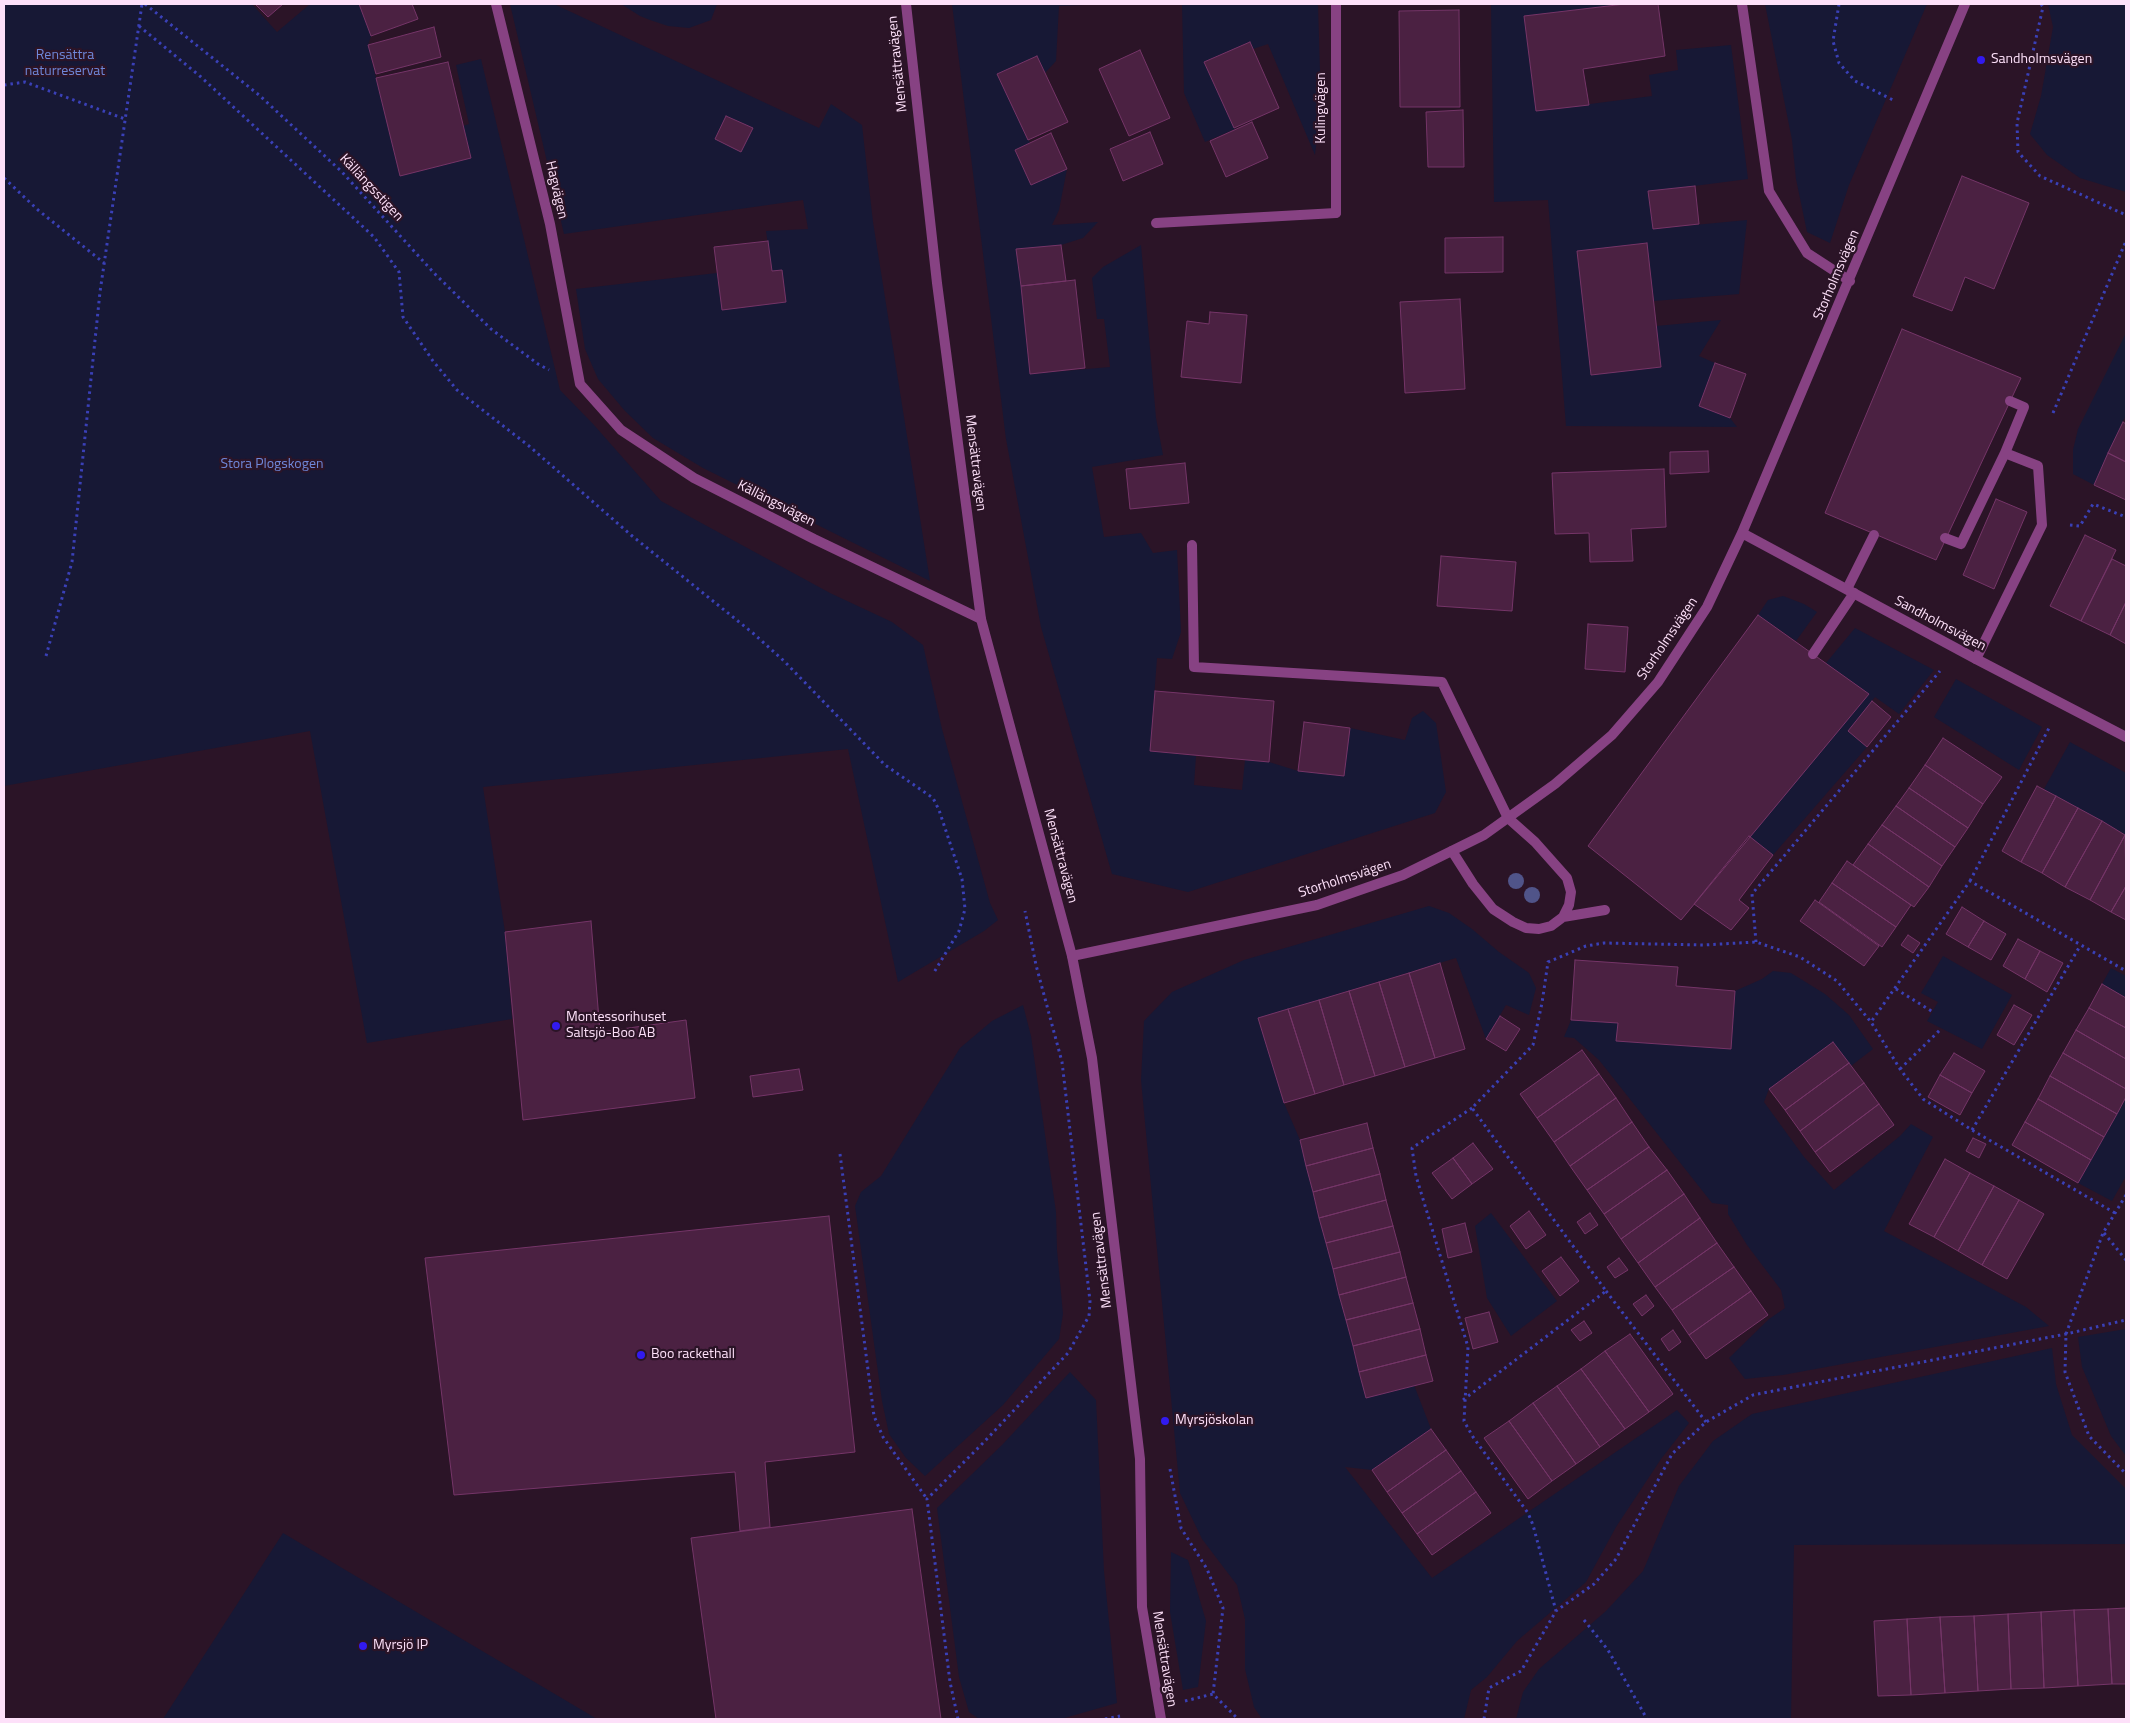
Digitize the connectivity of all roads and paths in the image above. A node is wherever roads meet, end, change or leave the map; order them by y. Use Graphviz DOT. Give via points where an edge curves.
graph roads {
  1 [pos="144,4"];
  2 [pos="496,4"];
  3 [pos="906,4"];
  4 [pos="1336,4"];
  5 [pos="1742,4"];
  6 [pos="1839,4"];
  7 [pos="1965,4"];
  8 [pos="2041,4"];
  9 [pos="139,26"];
  10 [pos="4,85"];
  11 [pos="1897,92"];
  12 [pos="125,119"];
  13 [pos="4,178"];
  14 [pos="2126,215"];
  15 [pos="1156,223"];
  16 [pos="2126,241"];
  17 [pos="104,264"];
  18 [pos="1850,281"];
  19 [pos="580,384"];
  20 [pos="2010,401"];
  21 [pos="2049,420"];
  22 [pos="2005,454"];
  23 [pos="2126,517"];
  24 [pos="2080,526"];
  25 [pos="1742,533"];
  26 [pos="1874,535"];
  27 [pos="1945,538"];
  28 [pos="1192,545"];
  29 [pos="1851,591"];
  30 [pos="981,619"];
  31 [pos="1813,654"];
  32 [pos="46,656"];
  33 [pos="1976,659"];
  34 [pos="1942,670"];
  35 [pos="2053,720"];
  36 [pos="2126,737"];
  37 [pos="1508,818"];
  38 [pos="1452,851"];
  39 [pos="1970,881"];
  40 [pos="1605,910"];
  41 [pos="1025,911"];
  42 [pos="1563,917"];
  43 [pos="1756,942"];
  44 [pos="2080,946"];
  45 [pos="1072,956"];
  46 [pos="2126,972"];
  47 [pos="933,974"];
  48 [pos="1896,989"];
  49 [pos="1933,1012"];
  50 [pos="1872,1022"];
  51 [pos="1941,1029"];
  52 [pos="1900,1069"];
  53 [pos="1472,1108"];
  54 [pos="1972,1130"];
  55 [pos="840,1154"];
  56 [pos="2126,1194"];
  57 [pos="2115,1213"];
  58 [pos="2103,1233"];
  59 [pos="2126,1260"];
  60 [pos="1606,1291"];
  61 [pos="2126,1320"];
  62 [pos="2066,1334"];
  63 [pos="1463,1400"];
  64 [pos="1706,1422"];
  65 [pos="1169,1464"];
  66 [pos="2126,1474"];
  67 [pos="927,1499"];
  68 [pos="1556,1611"];
  69 [pos="1584,1620"];
  70 [pos="1214,1694"];
  71 [pos="1184,1701"];
  72 [pos="1120,1716"];
  73 [pos="958,1719"];
  74 [pos="1105,1719"];
  75 [pos="1160,1719"];
  76 [pos="1238,1719"];
  77 [pos="1484,1719"];
  78 [pos="1647,1719"];
  1 -- 9 [label="path"];
  1 -- 19 [label="path, Källängsstigen" via="259,94 342,172 434,273 491,329 538,364"];
  2 -- 19 [label="street, Hagvägen" via="550,224"];
  3 -- 30 [label="street, Mensättravägen" via="937,283"];
  4 -- 15 [label="street, Kulingvägen" via="1336,213"];
  5 -- 18 [label="street" via="1769,191 1807,253"];
  6 -- 11 [label="path" via="1833,41 1839,63 1855,81 1893,100"];
  7 -- 18 [label="street, Storholmsvägen"];
  8 -- 14 [label="path" via="2043,7 2017,123 2018,152 2040,176"];
  9 -- 12 [label="path"];
  9 -- 47 [label="path" via="202,77 374,237 399,272 403,317 433,362 457,390 754,634 885,765 933,798 962,879 965,909 959,931"];
  10 -- 12 [label="path" via="25,82"];
  12 -- 17 [label="path"];
  13 -- 17 [label="path"];
  16 -- 21 [label="path"];
  17 -- 32 [label="path" via="72,562"];
  18 -- 25 [label="street, Storholmsvägen"];
  19 -- 30 [label="street, Källängsvägen" via="621,430 694,478"];
  20 -- 22 [label="street" via="2024,407"];
  22 -- 27 [label="street" via="1961,544"];
  22 -- 33 [label="street" via="2038,466 2042,525"];
  23 -- 24 [label="path" via="2093,504"];
  25 -- 29 [label="street, Sandholmsvägen"];
  25 -- 37 [label="street, Storholmsvägen" via="1707,607 1658,682 1612,735 1555,784"];
  26 -- 29 [label="street"];
  28 -- 37 [label="street" via="1194,667 1442,682"];
  29 -- 31 [label="street"];
  29 -- 33 [label="street, Sandholmsvägen"];
  30 -- 45 [label="street, Mensättravägen"];
  33 -- 36 [label="street, Sandholmsvägen"];
  34 -- 43 [label="path" via="1752,894"];
  35 -- 39 [label="path"];
  37 -- 38 [label="street, Storholmsvägen"];
  37 -- 42 [label="street" via="1567,878 1571,892"];
  38 -- 42 [label="street" via="1493,909 1513,922 1539,929 1551,926"];
  38 -- 45 [label="street, Storholmsvägen" via="1403,875 1317,905"];
  39 -- 44 [label="path"];
  39 -- 48 [label="path"];
  40 -- 42 [label="street"];
  41 -- 67 [label="path" via="1062,1062 1090,1301 1089,1316 1068,1352"];
  43 -- 50 [label="path" via="1800,957 1837,981"];
  43 -- 53 [label="path" via="1704,945 1604,943 1586,946 1548,962 1533,1045"];
  44 -- 46 [label="path"];
  44 -- 54 [label="path"];
  45 -- 75 [label="street, Mensättravägen" via="1092,1058 1140,1460 1142,1607"];
  48 -- 49 [label="path"];
  48 -- 50 [label="path"];
  50 -- 52 [label="path"];
  51 -- 52 [label="path"];
  52 -- 54 [label="path" via="1923,1099"];
  53 -- 60 [label="path"];
  53 -- 63 [label="path" via="1412,1148 1416,1176 1468,1346"];
  54 -- 57 [label="path"];
  55 -- 67 [label="path" via="874,1416 882,1437"];
  56 -- 57 [label="path"];
  57 -- 58 [label="path"];
  58 -- 59 [label="path"];
  58 -- 62 [label="path"];
  60 -- 63 [label="path"];
  60 -- 64 [label="path"];
  61 -- 62 [label="path"];
  62 -- 64 [label="path" via="1753,1395"];
  62 -- 66 [label="path" via="2065,1372 2089,1436"];
  63 -- 68 [label="path" via="1464,1421 1472,1437 1528,1513"];
  64 -- 68 [label="path" via="1672,1454 1616,1559 1594,1584"];
  65 -- 70 [label="path" via="1181,1528 1207,1569 1223,1608"];
  67 -- 73 [label="path" via="950,1682"];
  68 -- 77 [label="path" via="1521,1671 1489,1688"];
  69 -- 78 [label="path" via="1608,1650"];
  70 -- 71 [label="path"];
  70 -- 76 [label="path"];
  72 -- 74 [label="path"];
}
